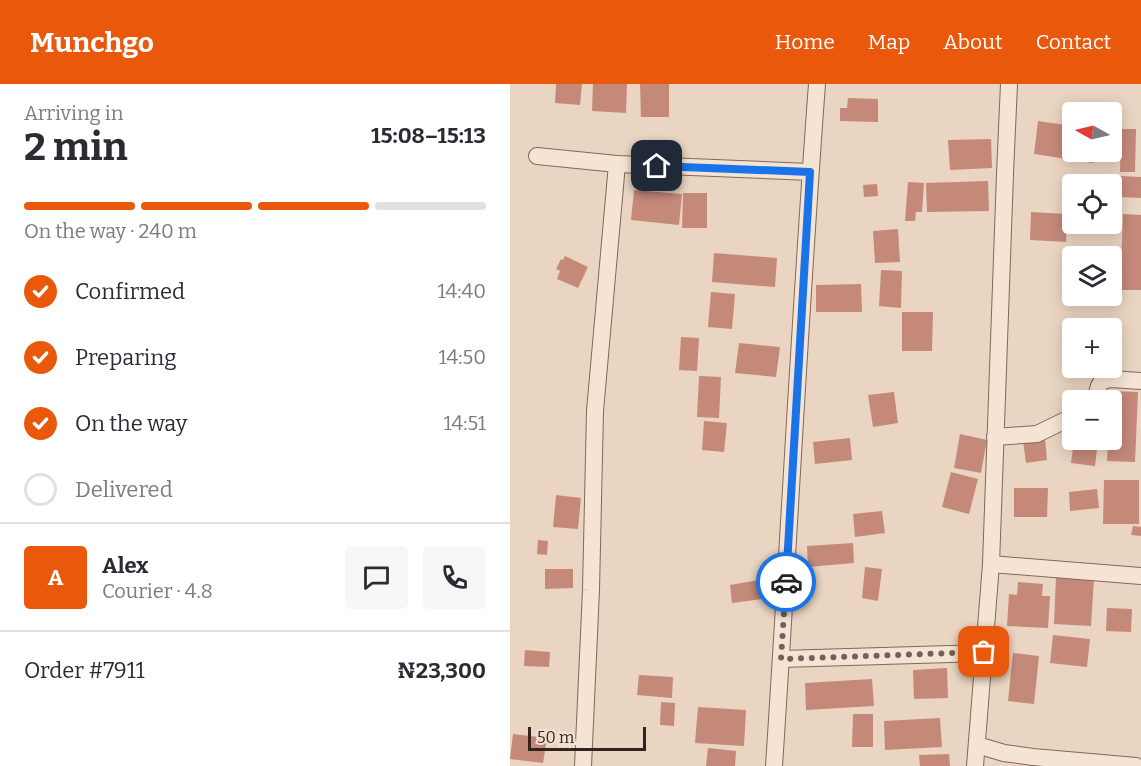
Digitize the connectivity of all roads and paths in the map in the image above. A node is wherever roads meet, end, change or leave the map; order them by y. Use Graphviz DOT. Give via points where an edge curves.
graph roads {
  1 [pos="817,84"];
  2 [pos="1009,84"];
  3 [pos="537,156"];
  4 [pos="617,164"];
  5 [pos="810,172"];
  6 [pos="1141,381"];
  7 [pos="1098,390"];
  8 [pos="1062,422"];
  9 [pos="995,437"];
  10 [pos="991,564"];
  11 [pos="1141,576"];
  12 [pos="984,652"];
  13 [pos="781,659"];
  14 [pos="976,746"];
  15 [pos="583,766"];
  16 [pos="774,766"];
  17 [pos="975,766"];
  18 [pos="1136,766"];
  1 -- 5 [label="street"];
  2 -- 9 [label="street"];
  3 -- 4 [label="street"];
  4 -- 5 [label="street"];
  4 -- 15 [label="street" via="595,411"];
  5 -- 13 [label="street"];
  6 -- 7 [label="street" via="1111,379 1102,381"];
  8 -- 9 [label="street" via="1037,434"];
  9 -- 10 [label="street"];
  10 -- 11 [label="street"];
  10 -- 12 [label="street"];
  12 -- 13 [label="street"];
  12 -- 14 [label="street"];
  13 -- 16 [label="street"];
  14 -- 17 [label="street"];
  14 -- 18 [label="street" via="1033,757"];
}
